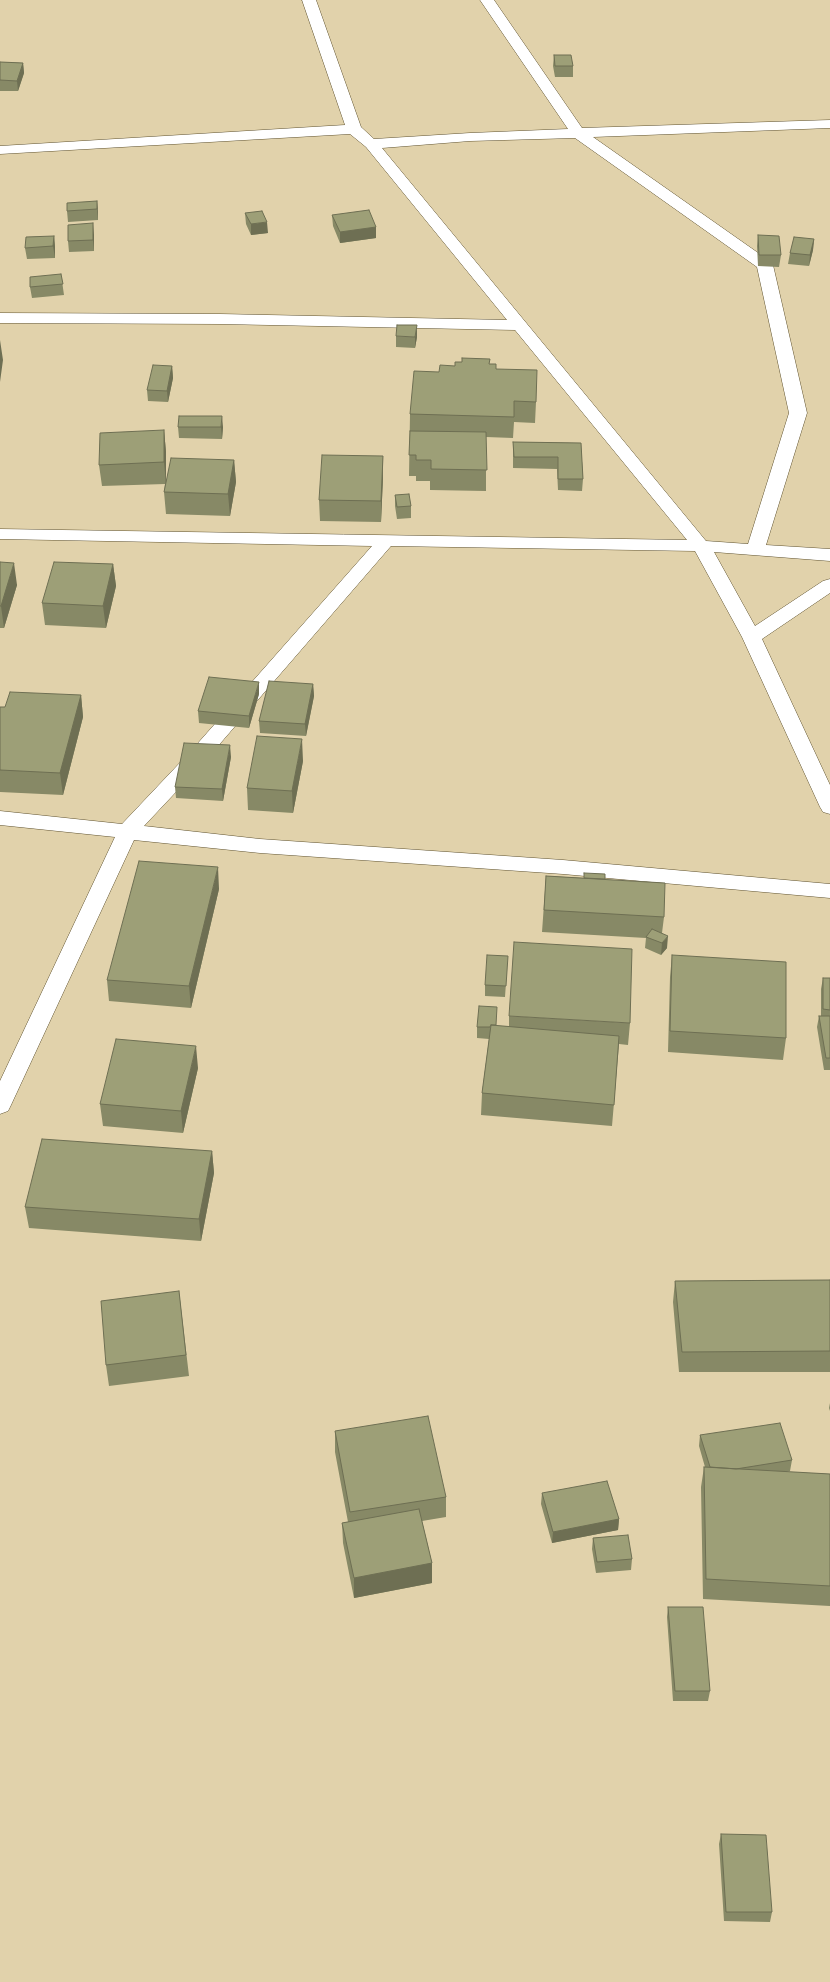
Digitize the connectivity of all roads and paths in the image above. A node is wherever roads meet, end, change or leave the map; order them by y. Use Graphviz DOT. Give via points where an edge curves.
graph roads {
  1 [pos="308,0"];
  2 [pos="487,0"];
  3 [pos="830,124"];
  4 [pos="354,129"];
  5 [pos="578,133"];
  6 [pos="371,144"];
  7 [pos="0,150"];
  8 [pos="0,318"];
  9 [pos="520,325"];
  10 [pos="0,534"];
  11 [pos="387,540"];
  12 [pos="701,546"];
  13 [pos="756,550"];
  14 [pos="830,555"];
  15 [pos="830,585"];
  16 [pos="752,637"];
  17 [pos="830,807"];
  18 [pos="0,818"];
  19 [pos="128,831"];
  20 [pos="830,891"];
  21 [pos="0,1104"];
  1 -- 4 [label="street"];
  2 -- 5 [label="street"];
  3 -- 5 [label="street"];
  4 -- 6 [label="street"];
  4 -- 7 [label="street"];
  5 -- 6 [label="street"];
  5 -- 13 [label="street" via="764,264 798,413"];
  6 -- 9 [label="street"];
  8 -- 9 [label="street"];
  9 -- 12 [label="street"];
  10 -- 11 [label="street"];
  11 -- 12 [label="street"];
  11 -- 19 [label="street" via="198,756"];
  12 -- 13 [label="street"];
  12 -- 16 [label="street"];
  13 -- 14 [label="street"];
  15 -- 16 [label="street"];
  16 -- 17 [label="street"];
  18 -- 19 [label="street"];
  19 -- 20 [label="street" via="260,846 563,867"];
  19 -- 21 [label="street"];
}
